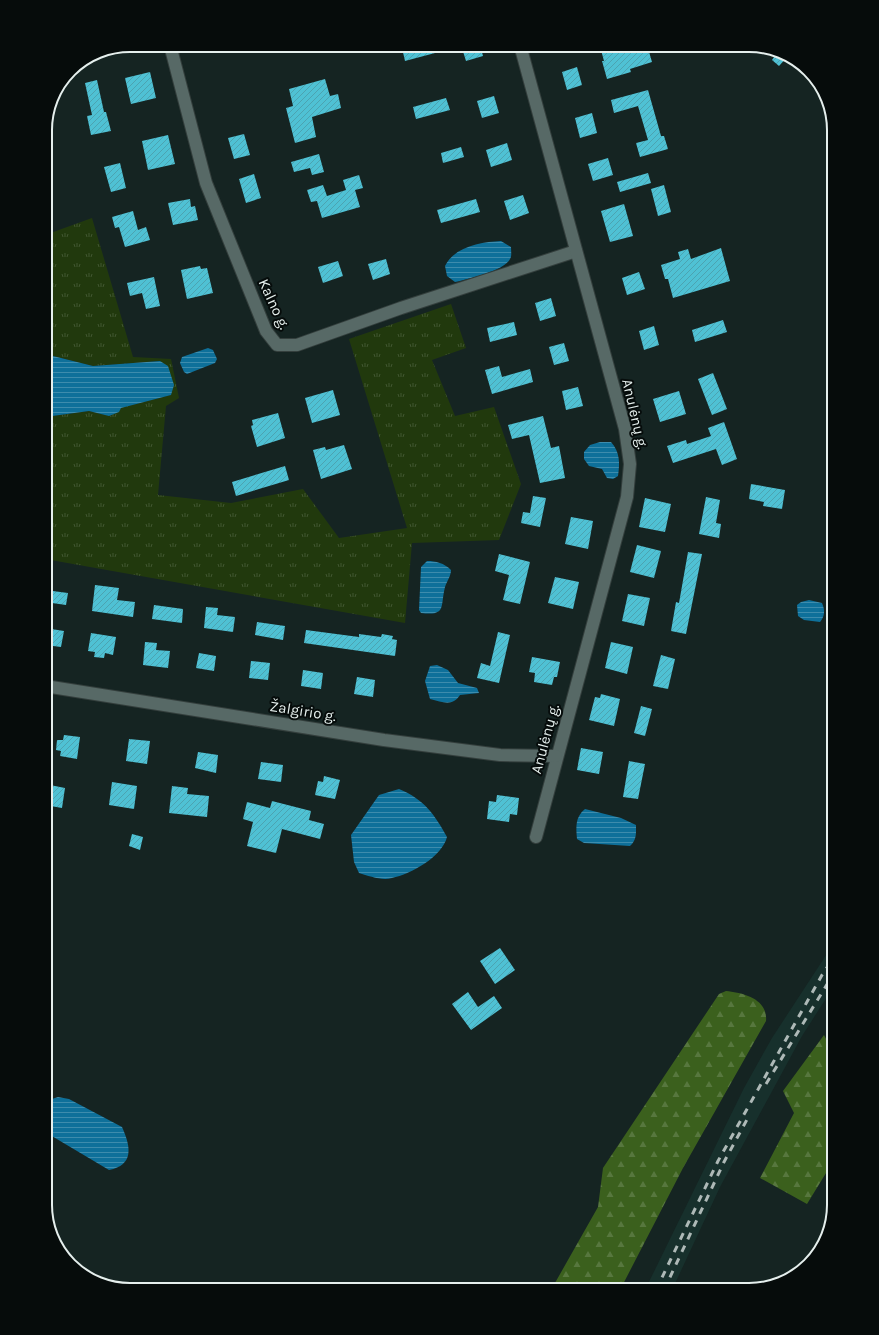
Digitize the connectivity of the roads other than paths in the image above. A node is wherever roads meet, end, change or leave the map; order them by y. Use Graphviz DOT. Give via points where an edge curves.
graph roads {
  1 [pos="172,52"];
  2 [pos="522,52"];
  3 [pos="576,251"];
  4 [pos="52,687"];
  5 [pos="556,756"];
  6 [pos="536,837"];
  1 -- 3 [label="street, Kalno g." via="206,184 266,331 278,345 297,345"];
  2 -- 3 [label="street, Anulėnų g."];
  3 -- 5 [label="street, Anulėnų g." via="625,429 630,464 627,498"];
  4 -- 5 [label="street, Žalgirio g." via="384,740 500,755"];
  5 -- 6 [label="street, Anulėnų g."];
}
